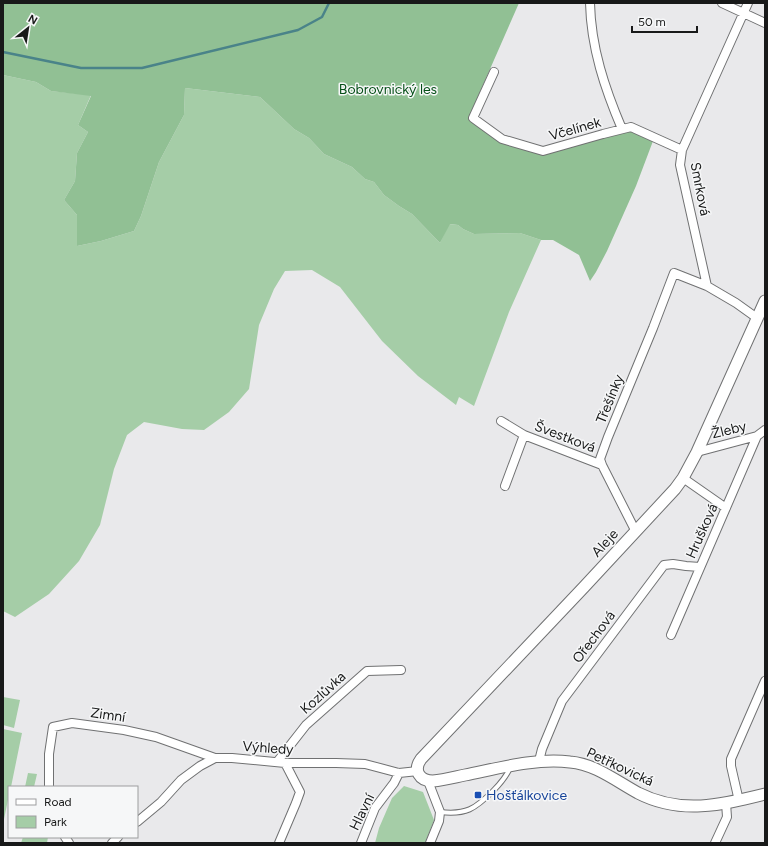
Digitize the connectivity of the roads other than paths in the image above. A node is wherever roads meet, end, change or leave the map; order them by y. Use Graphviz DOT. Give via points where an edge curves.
graph roads {
  1 [pos="590,3"];
  2 [pos="722,3"];
  3 [pos="748,3"];
  4 [pos="744,13"];
  5 [pos="765,23"];
  6 [pos="494,72"];
  7 [pos="622,129"];
  8 [pos="682,150"];
  9 [pos="707,286"];
  10 [pos="765,301"];
  11 [pos="757,318"];
  12 [pos="501,421"];
  13 [pos="765,430"];
  14 [pos="524,435"];
  15 [pos="756,436"];
  16 [pos="697,452"];
  17 [pos="602,465"];
  18 [pos="683,478"];
  19 [pos="505,486"];
  20 [pos="726,508"];
  21 [pos="636,532"];
  22 [pos="700,567"];
  23 [pos="671,635"];
  24 [pos="401,670"];
  25 [pos="765,681"];
  26 [pos="215,758"];
  27 [pos="539,761"];
  28 [pos="281,763"];
  29 [pos="511,766"];
  30 [pos="418,771"];
  31 [pos="399,773"];
  32 [pos="428,781"];
  33 [pos="49,786"];
  34 [pos="765,794"];
  35 [pos="739,801"];
  36 [pos="726,803"];
  37 [pos="440,812"];
  38 [pos="138,821"];
  39 [pos="279,843"];
  40 [pos="361,843"];
  41 [pos="430,843"];
  42 [pos="715,843"];
  1 -- 7 [label="street, Včelínek" via="592,32 602,78"];
  2 -- 4 [label="street"];
  3 -- 4 [label="street, Smrková"];
  4 -- 5 [label="street"];
  4 -- 8 [label="street, Smrková"];
  6 -- 7 [label="street, Včelínek" via="473,118 502,139 543,151"];
  7 -- 8 [label="street, Včelínek" via="631,127"];
  8 -- 9 [label="street, Smrková" via="680,165"];
  9 -- 11 [label="street"];
  9 -- 17 [label="street, Třešínky" via="674,273 608,437 600,459"];
  10 -- 11 [label="street, Aleje"];
  11 -- 16 [label="street, Aleje"];
  12 -- 14 [label="street"];
  13 -- 15 [label="street, Žleby"];
  14 -- 17 [label="street, Švestková"];
  14 -- 19 [label="street, Švestková"];
  15 -- 16 [label="street, Žleby"];
  15 -- 20 [label="street, Hrušková"];
  16 -- 18 [label="street, Aleje"];
  17 -- 21 [label="street"];
  18 -- 20 [label="street"];
  18 -- 21 [label="street, Aleje"];
  20 -- 22 [label="street, Hrušková"];
  21 -- 30 [label="street, Aleje" via="421,759"];
  22 -- 23 [label="street, Hrušková"];
  22 -- 27 [label="street, Ořechová" via="664,565 562,701"];
  24 -- 28 [label="street, Kozlůvka" via="367,671 306,725"];
  25 -- 35 [label="street" via="731,759"];
  26 -- 28 [label="street, Výhledy"];
  26 -- 33 [label="street, Zimní" via="156,737 72,723 53,727 49,754"];
  26 -- 38 [label="street" via="181,780 161,802"];
  27 -- 29 [label="street, Petřkovická"];
  27 -- 36 [label="street, Petřkovická" via="563,761 585,765 643,795 665,803 692,807"];
  28 -- 31 [label="street, Výhledy" via="365,764"];
  28 -- 39 [label="street" via="300,792"];
  29 -- 32 [label="street, Petřkovická"];
  29 -- 37 [label="lane" via="507,775 474,808 458,812"];
  30 -- 31 [label="street, Výhledy"];
  30 -- 32 [label="street" via="422,778"];
  31 -- 40 [label="street, Hlavní" via="375,808"];
  32 -- 37 [label="street"];
  34 -- 35 [label="street, Petřkovická"];
  35 -- 36 [label="street, Petřkovická"];
  36 -- 42 [label="street" via="726,817"];
  37 -- 41 [label="street"];
}
